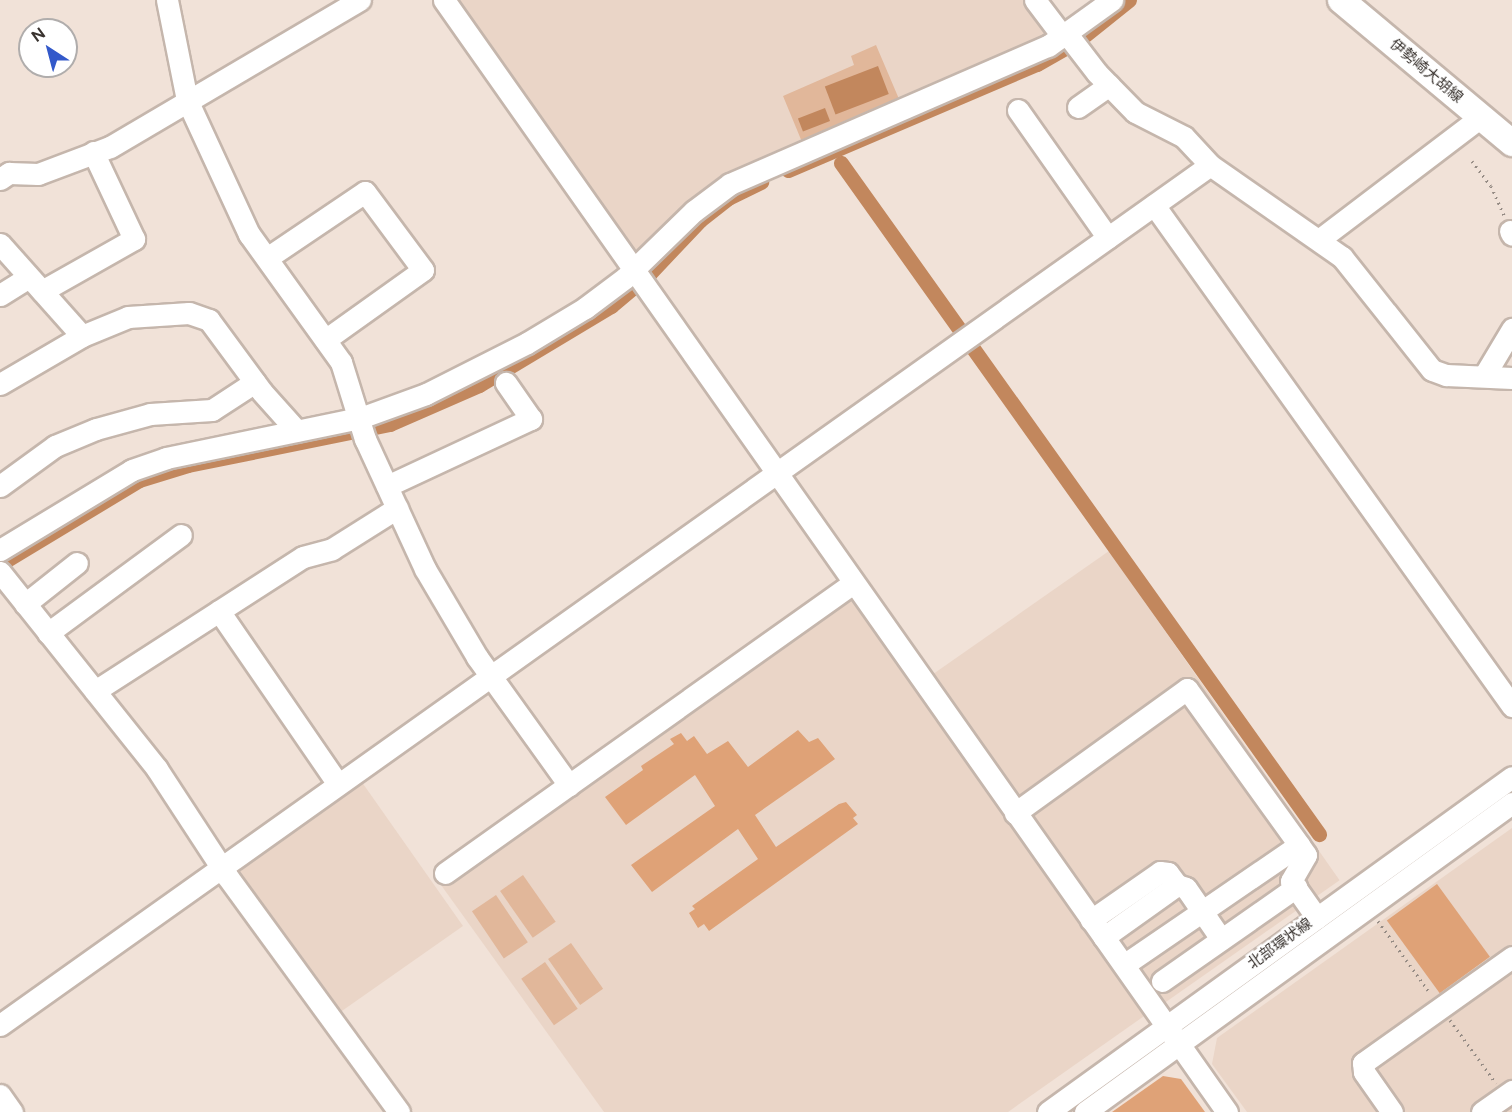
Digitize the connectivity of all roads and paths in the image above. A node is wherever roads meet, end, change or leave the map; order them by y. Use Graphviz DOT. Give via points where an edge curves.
graph roads {
  1 [pos="167,0"];
  2 [pos="360,0"];
  3 [pos="444,0"];
  4 [pos="1035,0"];
  5 [pos="1112,0"];
  6 [pos="1343,0"];
  7 [pos="1072,43"];
  8 [pos="1109,85"];
  9 [pos="187,100"];
  10 [pos="1078,107"];
  11 [pos="1018,110"];
  12 [pos="1481,117"];
  13 [pos="1512,143"];
  14 [pos="93,152"];
  15 [pos="1472,161"];
  16 [pos="1210,165"];
  17 [pos="0,179"];
  18 [pos="1154,205"];
  19 [pos="1511,233"];
  20 [pos="1108,238"];
  21 [pos="1320,239"];
  22 [pos="0,244"];
  23 [pos="267,258"];
  24 [pos="638,279"];
  25 [pos="35,284"];
  26 [pos="0,295"];
  27 [pos="1512,329"];
  28 [pos="82,336"];
  29 [pos="325,340"];
  30 [pos="1484,376"];
  31 [pos="1512,378"];
  32 [pos="255,382"];
  33 [pos="506,383"];
  34 [pos="0,384"];
  35 [pos="360,418"];
  36 [pos="297,431"];
  37 [pos="775,474"];
  38 [pos="0,486"];
  39 [pos="387,486"];
  40 [pos="397,508"];
  41 [pos="181,535"];
  42 [pos="0,550"];
  43 [pos="77,563"];
  44 [pos="0,572"];
  45 [pos="852,584"];
  46 [pos="25,604"];
  47 [pos="219,611"];
  48 [pos="48,633"];
  49 [pos="490,676"];
  50 [pos="95,691"];
  51 [pos="1512,706"];
  52 [pos="1512,777"];
  53 [pos="338,784"];
  54 [pos="569,785"];
  55 [pos="1512,803"];
  56 [pos="1015,813"];
  57 [pos="1299,845"];
  58 [pos="222,868"];
  59 [pos="445,873"];
  60 [pos="1296,887"];
  61 [pos="1201,910"];
  62 [pos="1317,918"];
  63 [pos="1097,929"];
  64 [pos="1221,939"];
  65 [pos="1512,957"];
  66 [pos="1124,965"];
  67 [pos="1162,981"];
  68 [pos="0,1025"];
  69 [pos="1166,1026"];
  70 [pos="1180,1045"];
  71 [pos="1512,1090"];
  72 [pos="0,1095"];
  73 [pos="12,1112"];
  74 [pos="399,1112"];
  75 [pos="1048,1112"];
  76 [pos="1085,1112"];
  77 [pos="1227,1112"];
  78 [pos="1392,1112"];
  79 [pos="1482,1112"];
  1 -- 9 [label="street"];
  2 -- 9 [label="street"];
  3 -- 24 [label="street"];
  4 -- 7 [label="street"];
  5 -- 7 [label="street"];
  6 -- 12 [label="main road, 伊勢崎大胡線"];
  7 -- 8 [label="street"];
  7 -- 24 [label="street" via="1011,63 744,176 694,211"];
  8 -- 10 [label="street"];
  8 -- 16 [label="street" via="1141,116 1184,137"];
  9 -- 14 [label="street" via="110,147"];
  9 -- 23 [label="street" via="249,234"];
  11 -- 20 [label="street"];
  12 -- 13 [label="main road, 伊勢崎大胡線"];
  12 -- 21 [label="street"];
  14 -- 17 [label="street" via="38,174 9,173"];
  14 -- 25 [label="street" via="134,239"];
  15 -- 19 [label="path" via="1491,186"];
  16 -- 18 [label="street"];
  16 -- 21 [label="street"];
  18 -- 20 [label="street"];
  18 -- 51 [label="street"];
  20 -- 37 [label="street"];
  21 -- 30 [label="street" via="1359,274 1432,370 1446,375"];
  22 -- 25 [label="street"];
  23 -- 29 [label="street"];
  23 -- 29 [label="street" via="365,192 423,270"];
  24 -- 35 [label="street" via="527,343 426,394"];
  24 -- 37 [label="street"];
  25 -- 26 [label="street"];
  25 -- 28 [label="street"];
  27 -- 30 [label="street"];
  28 -- 32 [label="street" via="128,317 189,313 209,320"];
  28 -- 34 [label="street"];
  29 -- 35 [label="street" via="341,363"];
  30 -- 31 [label="street"];
  32 -- 36 [label="street"];
  32 -- 38 [label="street" via="212,410 150,414 96,429 55,446"];
  33 -- 39 [label="street" via="531,419"];
  35 -- 36 [label="street"];
  35 -- 39 [label="street" via="365,439"];
  36 -- 42 [label="street" via="165,458 132,470"];
  37 -- 45 [label="street"];
  37 -- 49 [label="street"];
  39 -- 40 [label="street"];
  40 -- 47 [label="street" via="332,549 303,557"];
  40 -- 49 [label="street" via="425,569"];
  41 -- 48 [label="street"];
  43 -- 46 [label="street"];
  44 -- 46 [label="street"];
  45 -- 54 [label="street"];
  45 -- 56 [label="street"];
  46 -- 48 [label="street"];
  47 -- 50 [label="street"];
  47 -- 53 [label="street"];
  48 -- 50 [label="street"];
  49 -- 53 [label="street"];
  49 -- 54 [label="street"];
  50 -- 58 [label="street" via="157,770"];
  52 -- 62 [label="street, 北部環状線"];
  53 -- 58 [label="street"];
  54 -- 59 [label="street"];
  55 -- 70 [label="street, 北部環状線"];
  56 -- 57 [label="street" via="1187,688"];
  56 -- 63 [label="street"];
  57 -- 60 [label="street" via="1306,855 1291,880"];
  57 -- 61 [label="street"];
  58 -- 68 [label="street"];
  58 -- 74 [label="street"];
  60 -- 62 [label="street"];
  60 -- 64 [label="street"];
  61 -- 63 [label="street" via="1186,888 1177,885"];
  61 -- 64 [label="street"];
  61 -- 66 [label="street"];
  62 -- 69 [label="street, 北部環状線"];
  63 -- 66 [label="street"];
  64 -- 67 [label="street"];
  65 -- 78 [label="street" via="1363,1063 1364,1072"];
  66 -- 69 [label="street"];
  69 -- 70 [label="street"];
  69 -- 75 [label="street, 北部環状線"];
  70 -- 76 [label="street, 北部環状線"];
  70 -- 77 [label="street"];
  71 -- 79 [label="street"];
  72 -- 73 [label="street"];
}
